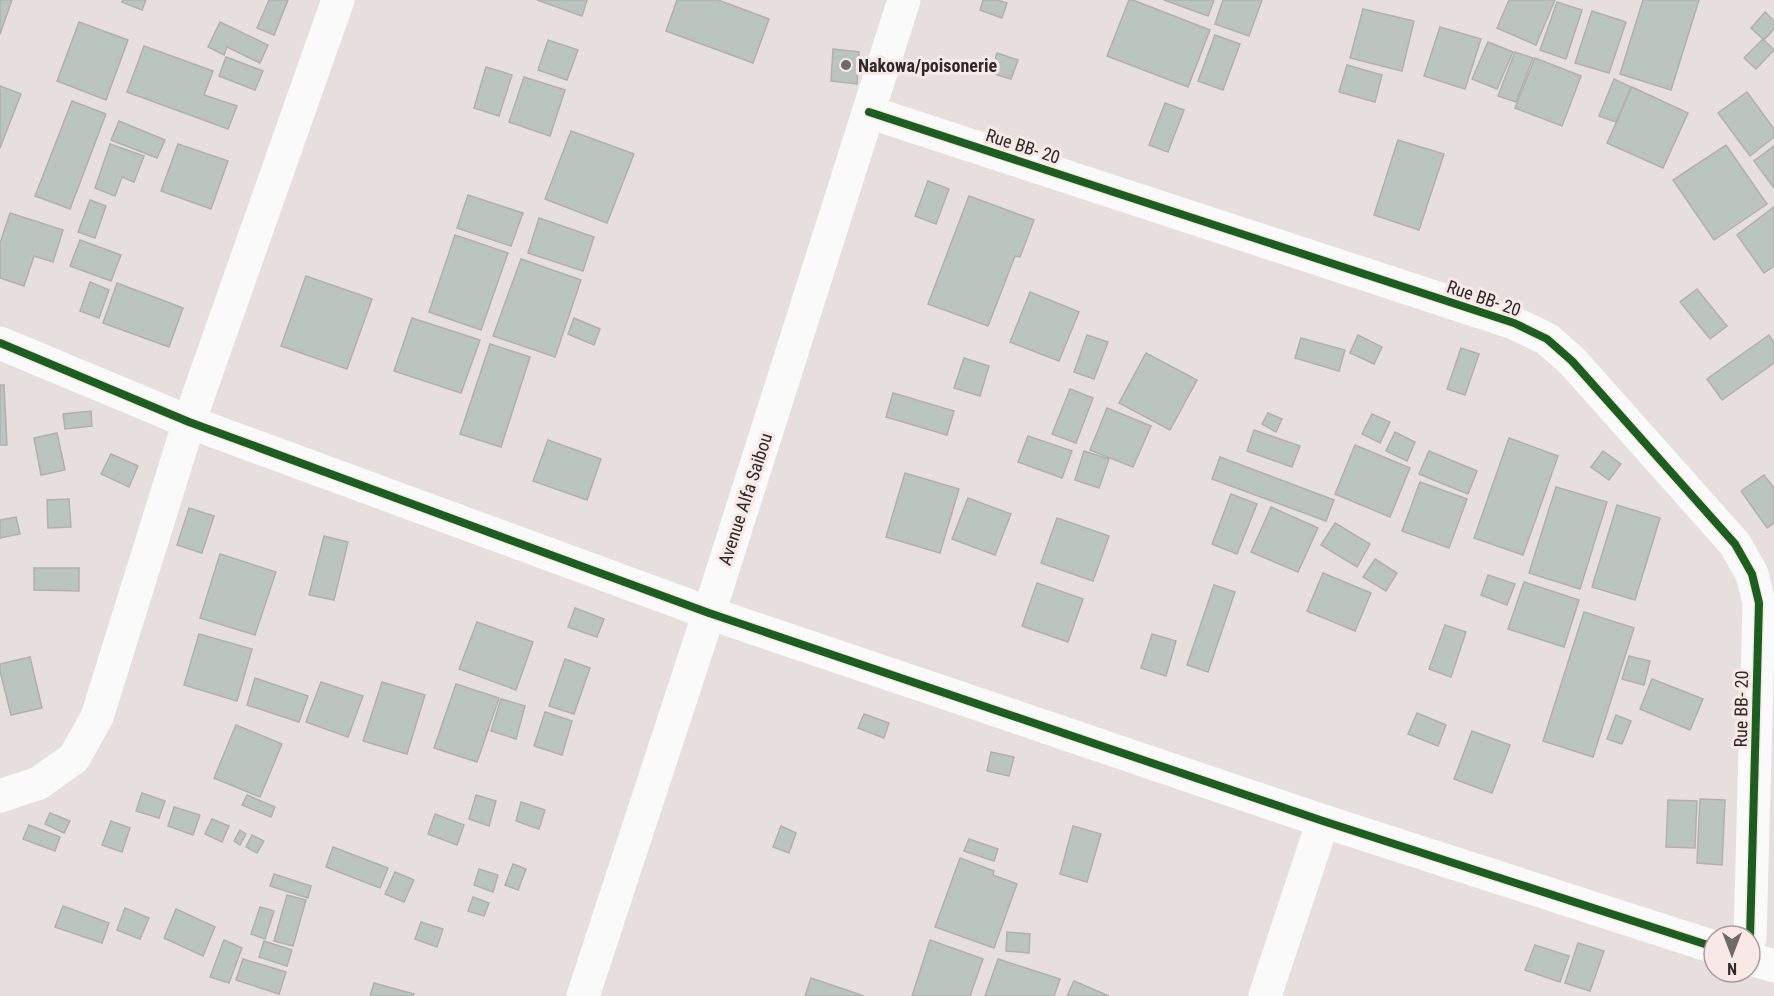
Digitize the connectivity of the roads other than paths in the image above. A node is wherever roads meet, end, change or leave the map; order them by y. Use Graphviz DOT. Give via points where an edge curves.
graph roads {
  1 [pos="338,0"];
  2 [pos="904,0"];
  3 [pos="869,112"];
  4 [pos="0,343"];
  5 [pos="189,422"];
  6 [pos="709,613"];
  7 [pos="0,795"];
  8 [pos="1323,821"];
  9 [pos="1750,924"];
  10 [pos="1702,943"];
  11 [pos="583,996"];
  12 [pos="1265,996"];
  1 -- 5 [label="street"];
  2 -- 3 [label="street, Avenue Alfa Saibou"];
  3 -- 6 [label="street, Avenue Alfa Saibou"];
  3 -- 9 [label="street, Rue BB- 20" via="1514,323 1548,339 1572,360 1735,544 1752,574 1759,603"];
  4 -- 5 [label="street"];
  5 -- 6 [label="street"];
  5 -- 7 [label="street" via="97,717 74,758 39,783"];
  6 -- 8 [label="street"];
  6 -- 11 [label="street, Avenue Alfa Saibou"];
  8 -- 10 [label="street"];
  8 -- 12 [label="street"];
}
